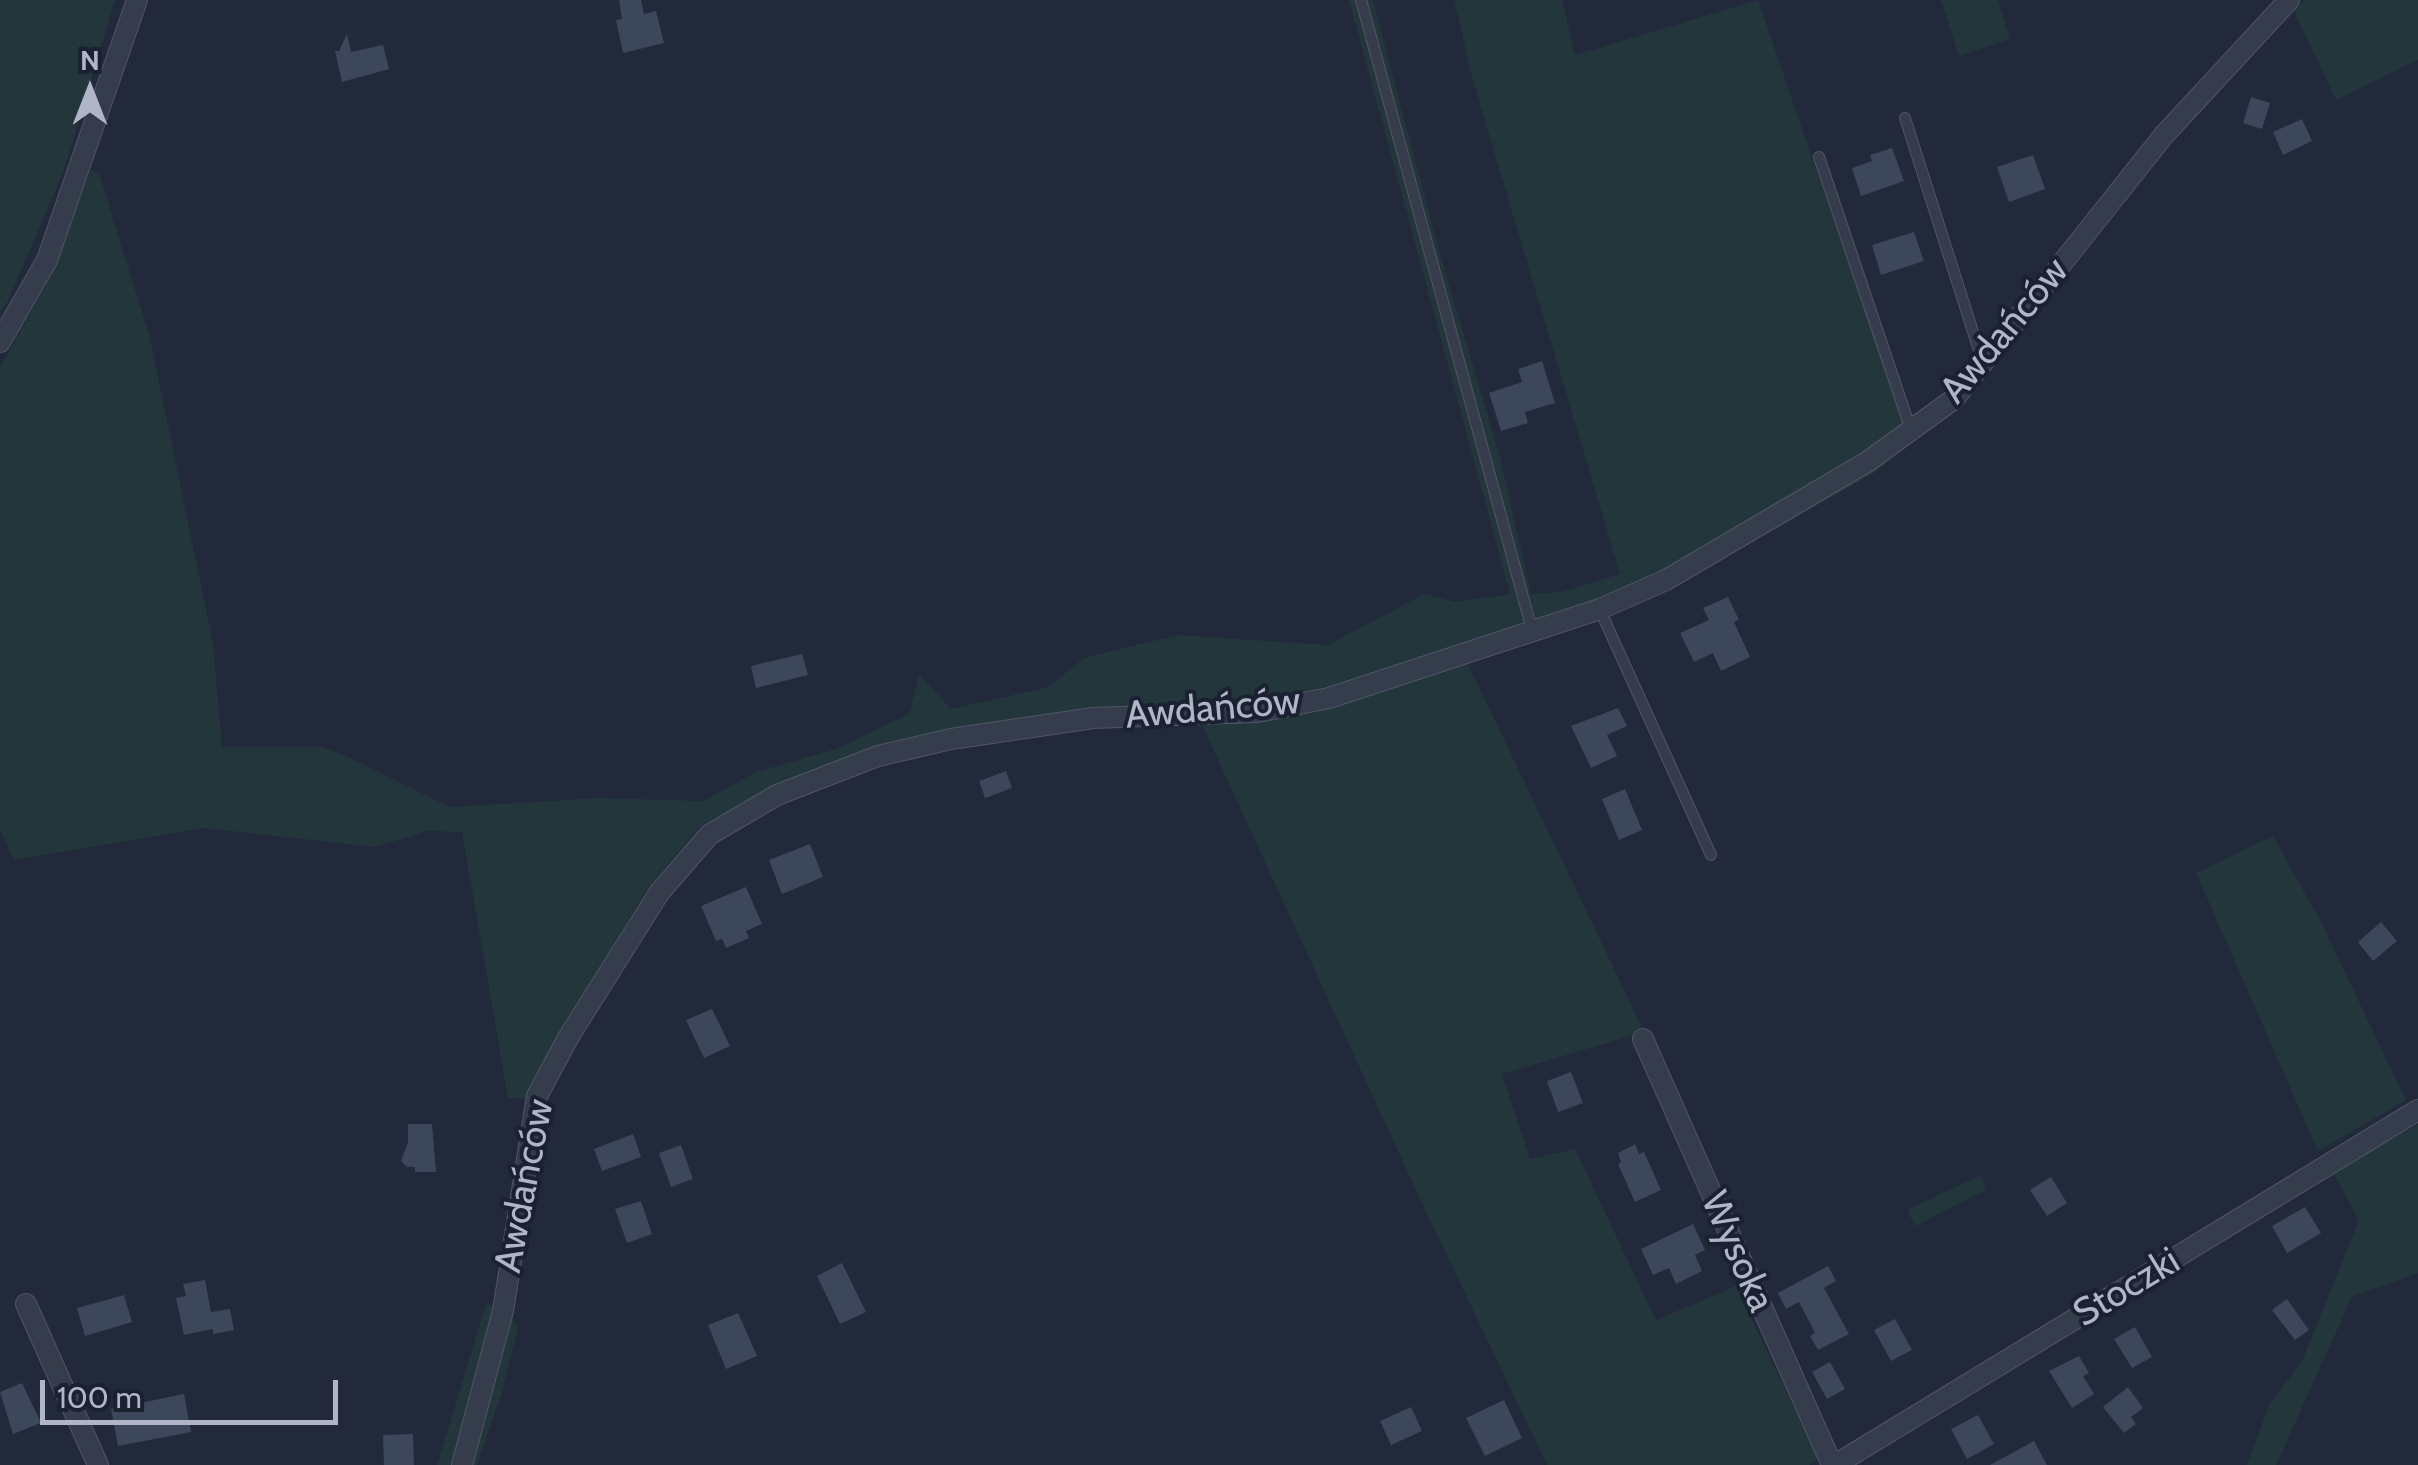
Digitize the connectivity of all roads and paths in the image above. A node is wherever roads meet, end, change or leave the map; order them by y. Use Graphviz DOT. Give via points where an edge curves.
graph roads {
  1 [pos="137,0"];
  2 [pos="1361,0"];
  3 [pos="2289,0"];
  4 [pos="1905,118"];
  5 [pos="1819,157"];
  6 [pos="0,342"];
  7 [pos="1983,363"];
  8 [pos="1911,430"];
  9 [pos="1600,609"];
  10 [pos="1532,630"];
  11 [pos="1711,855"];
  12 [pos="1643,1039"];
  13 [pos="2418,1110"];
  14 [pos="26,1304"];
  15 [pos="98,1465"];
  16 [pos="462,1465"];
  17 [pos="1834,1465"];
  1 -- 6 [label="street" via="47,260"];
  2 -- 10 [label="lane"];
  3 -- 7 [label="street, Awdańców" via="2164,136"];
  4 -- 7 [label="lane"];
  5 -- 8 [label="lane"];
  7 -- 8 [label="street, Awdańców" via="1954,398"];
  8 -- 9 [label="street, Awdańców" via="1666,580"];
  9 -- 10 [label="street, Awdańców"];
  9 -- 11 [label="lane"];
  10 -- 16 [label="street, Awdańców" via="1329,698 1258,712 1094,718 878,756 777,795 709,835 659,892 537,1096 502,1311"];
  12 -- 17 [label="street, Wysoka"];
  13 -- 17 [label="street, Stoczki"];
  14 -- 15 [label="street"];
}
